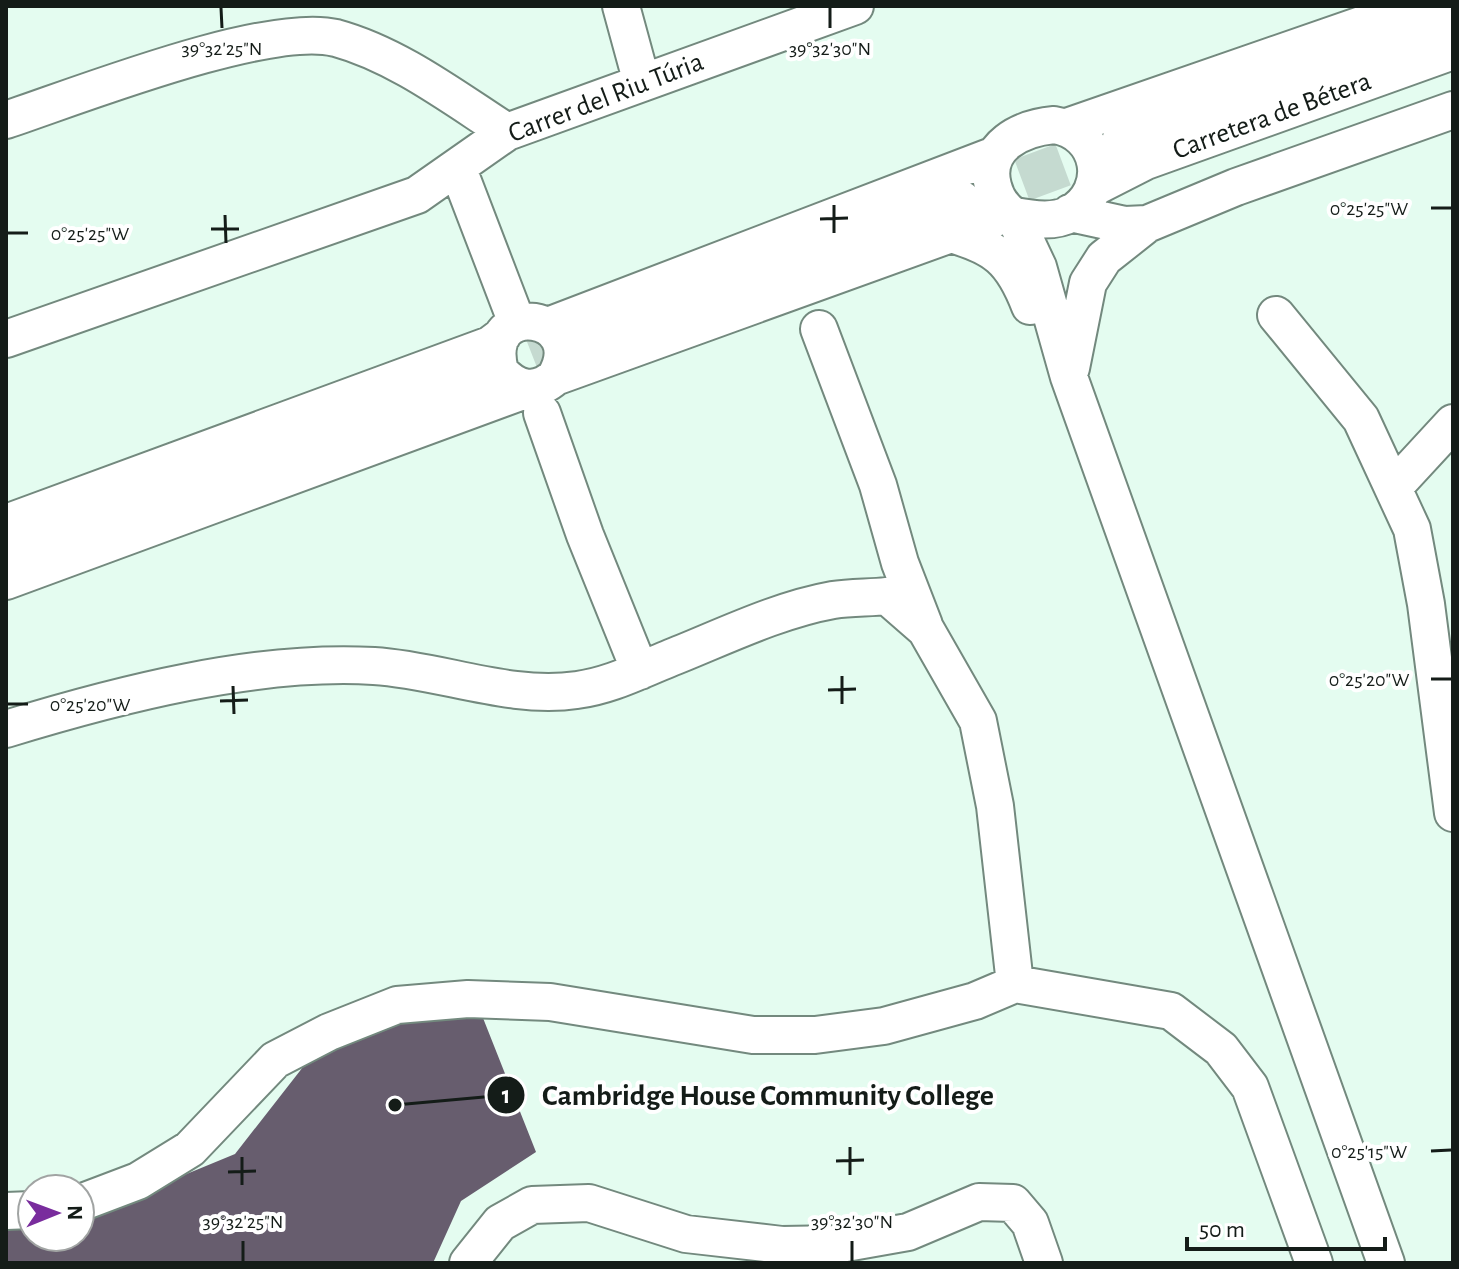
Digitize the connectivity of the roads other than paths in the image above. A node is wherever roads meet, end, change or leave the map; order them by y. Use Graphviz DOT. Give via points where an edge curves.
graph roads {
  1 [pos="621,6"];
  2 [pos="855,6"];
  3 [pos="1416,6"];
  4 [pos="1453,24"];
  5 [pos="1453,51"];
  6 [pos="642,83"];
  7 [pos="1453,110"];
  8 [pos="6,120"];
  9 [pos="1067,127"];
  10 [pos="507,132"];
  11 [pos="995,155"];
  12 [pos="458,169"];
  13 [pos="1098,178"];
  14 [pos="1011,214"];
  15 [pos="954,218"];
  16 [pos="1159,219"];
  17 [pos="1276,315"];
  18 [pos="522,328"];
  19 [pos="819,329"];
  20 [pos="596,337"];
  21 [pos="6,339"];
  22 [pos="1069,377"];
  23 [pos="473,385"];
  24 [pos="542,393"];
  25 [pos="1453,423"];
  26 [pos="1393,488"];
  27 [pos="6,523"];
  28 [pos="6,551"];
  29 [pos="6,581"];
  30 [pos="926,630"];
  31 [pos="640,671"];
  32 [pos="6,729"];
  33 [pos="1453,813"];
  34 [pos="1015,984"];
  35 [pos="96,1197"];
  36 [pos="468,1263"];
  37 [pos="1044,1263"];
  38 [pos="1314,1263"];
  39 [pos="1386,1263"];
  1 -- 6 [label="street"];
  2 -- 6 [label="street, Carrer del Riu Túria"];
  3 -- 9 [label="street, Carretera de Bétera"];
  4 -- 13 [label="main road"];
  5 -- 13 [label="street, Carretera de Bétera"];
  6 -- 10 [label="street, Carrer del Riu Túria"];
  7 -- 16 [label="street"];
  8 -- 10 [label="street" via="214,53 280,37 334,38 400,65"];
  9 -- 11 [label="street" via="1026,129"];
  9 -- 13 [label="street" via="1094,151"];
  10 -- 12 [label="street, Carrer del Riu Túria"];
  11 -- 14 [label="street" via="994,191"];
  11 -- 18 [label="street"];
  12 -- 18 [label="street"];
  12 -- 21 [label="street, Carrer del Riu Túria" via="417,195"];
  13 -- 14 [label="street" via="1046,219"];
  13 -- 16 [label="street" via="1133,210"];
  13 -- 16 [label="street" via="1125,225"];
  14 -- 15 [label="street"];
  14 -- 22 [label="street" via="1038,267"];
  15 -- 20 [label="main road"];
  15 -- 22 [label="street" via="1009,263 1041,334"];
  15 -- 24 [label="street"];
  16 -- 22 [label="street" via="1104,258 1088,283"];
  17 -- 26 [label="street" via="1361,419"];
  18 -- 24 [label="street" via="557,334 563,357"];
  18 -- 24 [label="street" via="497,358 500,371 510,382"];
  18 -- 27 [label="street" via="490,345"];
  19 -- 30 [label="street"];
  22 -- 39 [label="street"];
  23 -- 28 [label="main road"];
  24 -- 29 [label="street"];
  24 -- 31 [label="street" via="585,535"];
  25 -- 26 [label="street"];
  26 -- 33 [label="street" via="1412,529 1426,604"];
  30 -- 31 [label="street" via="887,596 833,600"];
  30 -- 34 [label="street" via="978,721 995,806"];
  31 -- 32 [label="street" via="575,691 517,690 373,666 305,668 107,699"];
  34 -- 35 [label="street" via="884,1026 815,1035 753,1035 550,1002 468,999 397,1005 275,1060 190,1149 138,1181"];
  34 -- 38 [label="street" via="1171,1011 1221,1049 1250,1087"];
  36 -- 37 [label="street" via="500,1223 532,1205 589,1203 686,1234 782,1245 840,1244 908,1232 979,1202 1013,1203 1030,1223"];
}
